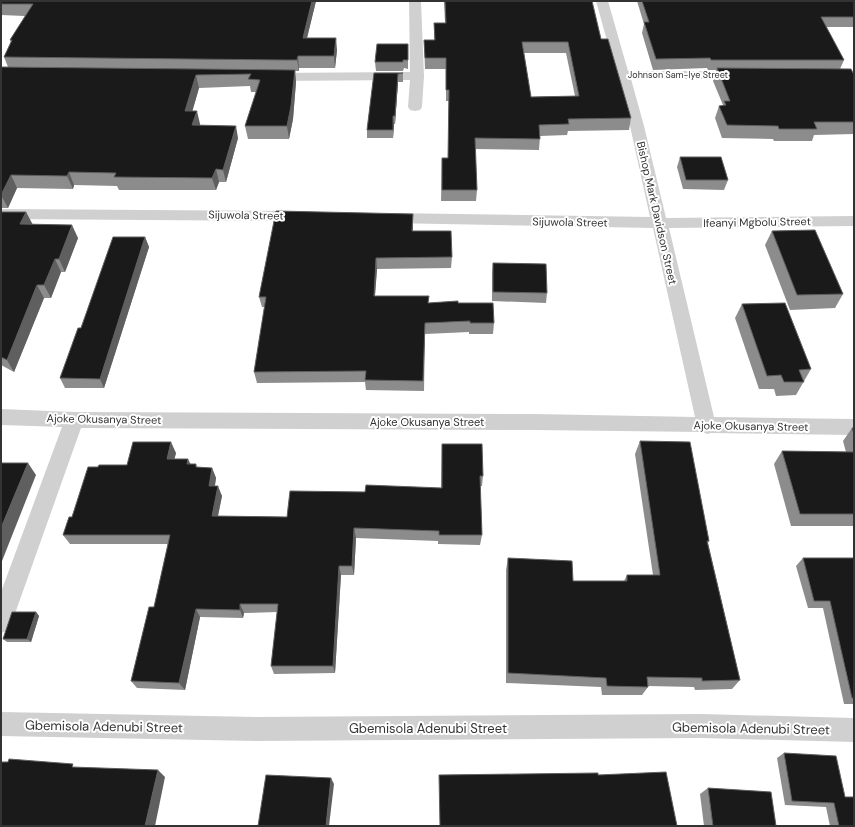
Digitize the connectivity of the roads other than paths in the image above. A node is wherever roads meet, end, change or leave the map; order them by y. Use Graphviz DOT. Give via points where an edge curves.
graph roads {
  1 [pos="415,1"];
  2 [pos="602,1"];
  3 [pos="621,75"];
  4 [pos="753,75"];
  5 [pos="257,76"];
  6 [pos="417,76"];
  7 [pos="415,107"];
  8 [pos="1,214"];
  9 [pos="320,217"];
  10 [pos="376,218"];
  11 [pos="854,221"];
  12 [pos="660,223"];
  13 [pos="1,417"];
  14 [pos="74,420"];
  15 [pos="707,426"];
  16 [pos="854,427"];
  17 [pos="1,622"];
  18 [pos="1,724"];
  19 [pos="854,730"];
  1 -- 6 [label="street"];
  2 -- 3 [label="street, Bishop Mark Davidson Street"];
  3 -- 4 [label="street, Johnson Sam-Iye Street"];
  3 -- 12 [label="street, Bishop Mark Davidson Street" via="637,126"];
  5 -- 6 [label="street"];
  6 -- 7 [label="street"];
  8 -- 9 [label="street, Sijuwola Street"];
  10 -- 12 [label="street, Sijuwola Street"];
  11 -- 12 [label="street, Ifeanyi Mgbolu Street"];
  12 -- 15 [label="street, Bishop Mark Davidson Street"];
  13 -- 14 [label="street, Ajoke Okusanya Street"];
  14 -- 15 [label="street, Ajoke Okusanya Street" via="534,422"];
  14 -- 17 [label="street"];
  15 -- 16 [label="street, Ajoke Okusanya Street"];
  18 -- 19 [label="street, Gbemisola Adenubi Street" via="256,729 702,726"];
}
